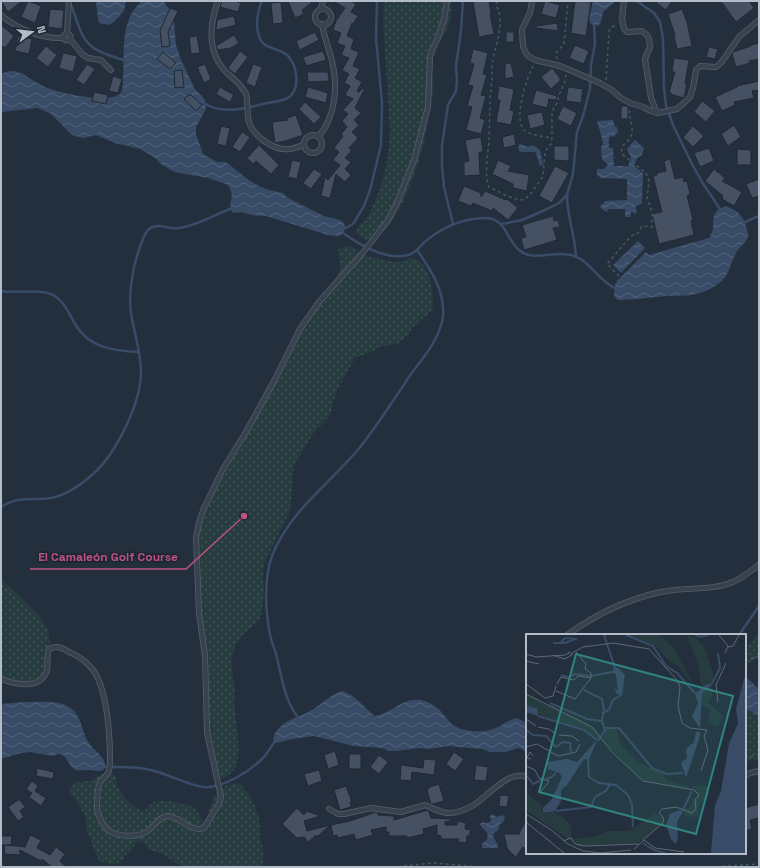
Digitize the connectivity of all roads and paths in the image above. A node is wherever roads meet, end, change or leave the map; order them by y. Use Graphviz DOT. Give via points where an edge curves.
graph roads {
  1 [pos="69,1"];
  2 [pos="218,1"];
  3 [pos="323,1"];
  4 [pos="447,1"];
  5 [pos="497,1"];
  6 [pos="532,1"];
  7 [pos="568,1"];
  8 [pos="624,1"];
  9 [pos="321,9"];
  10 [pos="1,15"];
  11 [pos="759,20"];
  12 [pos="622,22"];
  13 [pos="322,24"];
  14 [pos="65,36"];
  15 [pos="535,60"];
  16 [pos="560,66"];
  17 [pos="565,68"];
  18 [pos="111,70"];
  19 [pos="606,86"];
  20 [pos="632,104"];
  21 [pos="657,113"];
  22 [pos="319,136"];
  23 [pos="552,138"];
  24 [pos="304,145"];
  25 [pos="619,276"];
  26 [pos="759,565"];
  27 [pos="569,634"];
  28 [pos="759,656"];
  29 [pos="746,662"];
  30 [pos="1,679"];
  31 [pos="759,754"];
  32 [pos="746,756"];
  33 [pos="759,771"];
  34 [pos="746,775"];
  35 [pos="526,777"];
  36 [pos="329,809"];
  37 [pos="759,864"];
  38 [pos="392,867"];
  39 [pos="482,867"];
  40 [pos="710,867"];
  1 -- 14 [label="lane"];
  2 -- 24 [label="lane" via="211,29 212,45 217,59 246,94 251,128 269,144 289,149"];
  3 -- 9 [label="lane"];
  4 -- 30 [label="lane" via="438,38 430,57 428,107 414,160 397,203 388,220 319,302 300,329 246,432 223,469 200,519 196,537 199,612 205,656 207,732 221,797 204,828 193,828 170,816 162,817 145,832 130,836 111,832 100,821 97,808 100,782 109,772 109,728 102,688 94,670 82,659 60,647 53,647 47,656 47,672 39,682 28,684"];
  5 -- 23 [label="path" via="501,24 492,66 490,91 486,159 486,180 489,187 514,199 522,200 529,196 543,176 545,152"];
  6 -- 15 [label="lane" via="522,36 527,55"];
  7 -- 16 [label="path" via="564,44 556,53"];
  8 -- 12 [label="lane"];
  9 -- 13 [label="lane" via="315,17 317,22"];
  9 -- 13 [label="lane" via="328,10 331,15 329,22"];
  10 -- 14 [label="lane" via="22,29 55,38"];
  11 -- 21 [label="lane" via="739,37 716,67 700,66 696,70 690,97 684,104 678,109"];
  12 -- 19 [label="path" via="609,31"];
  12 -- 21 [label="lane" via="627,32 642,31 650,39 645,59 651,98"];
  13 -- 22 [label="lane" via="335,75 330,119"];
  14 -- 18 [label="lane" via="70,35 70,39 82,54 88,58 101,60"];
  15 -- 16 [label="lane"];
  15 -- 23 [label="path" via="522,97 522,125 525,131"];
  16 -- 17 [label="lane"];
  17 -- 19 [label="lane"];
  17 -- 23 [label="path" via="566,82 552,111"];
  19 -- 20 [label="lane"];
  20 -- 21 [label="lane"];
  20 -- 25 [label="path" via="629,113 632,135 622,147 623,156 648,176 647,198 652,212 652,227 642,226 638,234 631,236 607,264"];
  22 -- 24 [label="lane" via="309,135"];
  22 -- 24 [label="lane" via="323,144 318,152 309,152"];
  26 -- 27 [label="lane" via="733,582 672,590 634,599"];
  28 -- 29 [label="path"];
  31 -- 32 [label="path"];
  33 -- 34 [label="lane"];
  35 -- 36 [label="lane" via="517,775 508,778 478,802 460,811 448,813 425,805 401,812 370,808 338,814"];
  37 -- 40 [label="path"];
  38 -- 39 [label="path" via="434,863"];
}
